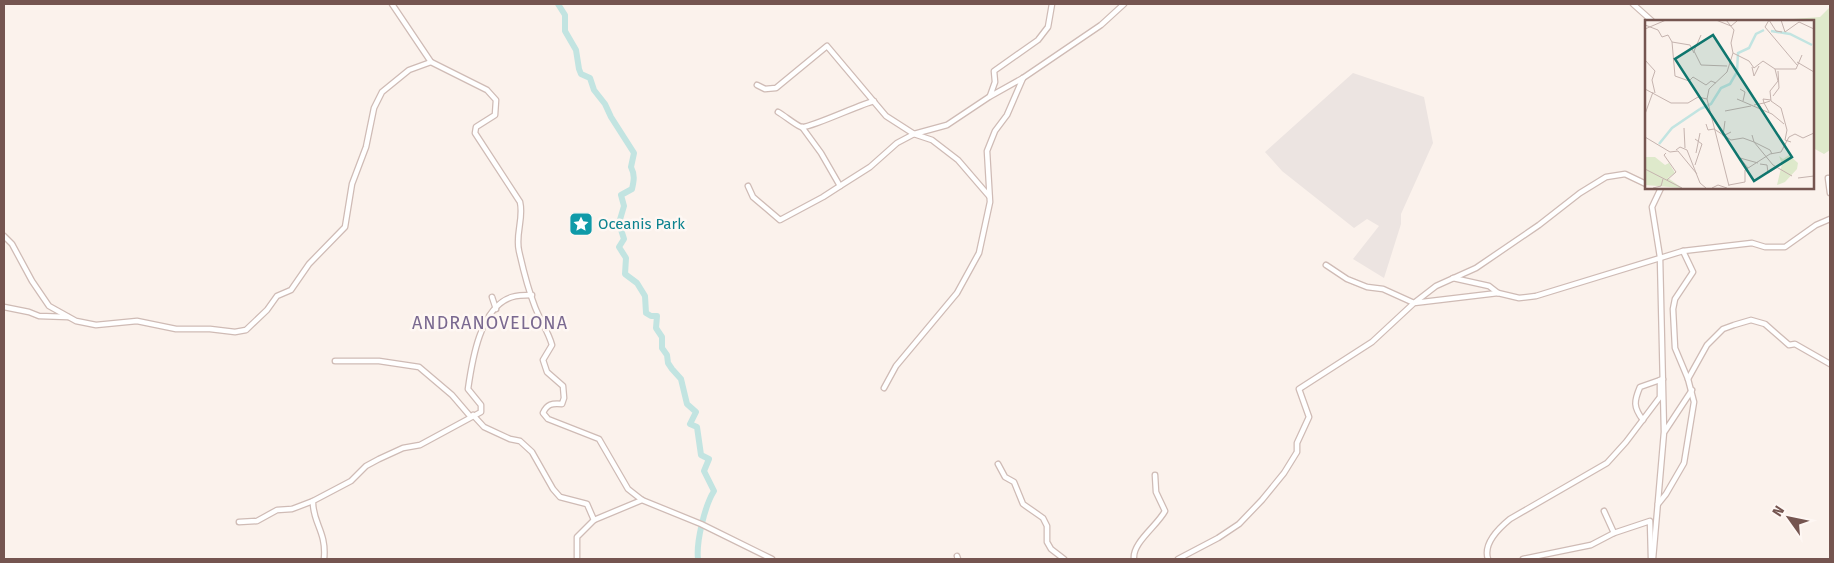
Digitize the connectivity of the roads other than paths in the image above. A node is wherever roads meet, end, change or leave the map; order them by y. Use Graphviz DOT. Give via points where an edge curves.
graph roads {
  1 [pos="392,4"];
  2 [pos="1052,4"];
  3 [pos="1124,4"];
  4 [pos="1633,4"];
  5 [pos="1651,20"];
  6 [pos="431,62"];
  7 [pos="1023,78"];
  8 [pos="757,85"];
  9 [pos="989,97"];
  10 [pos="874,101"];
  11 [pos="778,112"];
  12 [pos="802,127"];
  13 [pos="914,134"];
  14 [pos="1828,178"];
  15 [pos="1645,184"];
  16 [pos="748,186"];
  17 [pos="840,186"];
  18 [pos="1660,189"];
  19 [pos="1830,193"];
  20 [pos="989,196"];
  21 [pos="1830,219"];
  22 [pos="4,236"];
  23 [pos="1683,251"];
  24 [pos="1660,256"];
  25 [pos="1326,265"];
  26 [pos="1453,278"];
  27 [pos="1498,293"];
  28 [pos="532,295"];
  29 [pos="492,297"];
  30 [pos="1414,303"];
  31 [pos="4,308"];
  32 [pos="496,309"];
  33 [pos="69,317"];
  34 [pos="335,361"];
  35 [pos="1830,364"];
  36 [pos="1688,379"];
  37 [pos="1662,380"];
  38 [pos="884,388"];
  39 [pos="1692,390"];
  40 [pos="472,416"];
  41 [pos="1643,420"];
  42 [pos="1664,432"];
  43 [pos="998,464"];
  44 [pos="1154,475"];
  45 [pos="642,500"];
  46 [pos="313,501"];
  47 [pos="1657,505"];
  48 [pos="1604,511"];
  49 [pos="594,520"];
  50 [pos="238,522"];
  51 [pos="1614,533"];
  52 [pos="324,559"];
  53 [pos="577,559"];
  54 [pos="772,559"];
  55 [pos="1064,559"];
  56 [pos="1134,559"];
  57 [pos="1178,559"];
  58 [pos="1488,559"];
  59 [pos="1523,559"];
  60 [pos="1652,559"];
  1 -- 6 [label="street"];
  2 -- 9 [label="street" via="1048,28 1038,40 994,71 995,82"];
  3 -- 7 [label="street" via="1101,24"];
  4 -- 5 [label="street"];
  6 -- 28 [label="street" via="487,90 496,100 495,115 476,127 475,133 520,202 522,214 517,243"];
  6 -- 33 [label="street" via="409,70 382,92 374,108 366,147 352,184 345,227 313,259 291,290 276,296 267,310 246,330 176,329 137,321 96,325"];
  7 -- 9 [label="street"];
  7 -- 20 [label="street" via="987,151"];
  8 -- 10 [label="street" via="765,89 776,88 827,46"];
  9 -- 13 [label="street" via="947,125"];
  10 -- 12 [label="street" via="834,114 815,126"];
  10 -- 13 [label="street" via="886,116"];
  11 -- 12 [label="street"];
  12 -- 17 [label="street"];
  13 -- 17 [label="street"];
  13 -- 20 [label="street" via="932,140 958,160"];
  14 -- 19 [label="street"];
  15 -- 26 [label="street" via="1625,174 1606,177 1476,268"];
  16 -- 17 [label="street" via="753,197 780,220"];
  18 -- 24 [label="street" via="1652,207"];
  20 -- 38 [label="street" via="975,261 957,293 896,366"];
  21 -- 23 [label="street" via="1785,247 1752,243"];
  22 -- 33 [label="street" via="49,306"];
  23 -- 24 [label="street"];
  23 -- 36 [label="street" via="1692,272 1675,299 1674,338 1676,355"];
  24 -- 27 [label="street" via="1536,296 1519,298"];
  24 -- 37 [label="street"];
  25 -- 30 [label="street" via="1347,279 1383,289"];
  26 -- 27 [label="street" via="1489,286"];
  26 -- 30 [label="street"];
  27 -- 30 [label="street"];
  28 -- 32 [label="street" via="513,297"];
  28 -- 45 [label="street" via="552,346 543,360 544,365 563,386 562,404 552,403 543,413 548,419 599,439 628,489"];
  29 -- 32 [label="street"];
  30 -- 57 [label="street" via="1372,342 1298,389 1309,417 1297,443 1297,452 1284,473 1239,524"];
  31 -- 33 [label="street" via="39,316"];
  32 -- 40 [label="street" via="480,334 470,371 469,391 482,410"];
  34 -- 40 [label="street" via="379,361 419,367 452,394"];
  35 -- 36 [label="street" via="1795,344 1789,345 1765,324 1751,320 1723,328 1707,344"];
  36 -- 39 [label="street"];
  37 -- 41 [label="street" via="1660,397"];
  37 -- 41 [label="street" via="1640,387 1634,401 1635,410"];
  37 -- 42 [label="street"];
  39 -- 42 [label="street"];
  39 -- 47 [label="street" via="1694,402 1684,463"];
  40 -- 46 [label="street" via="420,445 403,448 379,459 347,484"];
  40 -- 49 [label="street" via="484,427 520,441 532,452 560,497 587,504"];
  41 -- 58 [label="street" via="1607,463 1498,529 1487,548"];
  42 -- 47 [label="street"];
  43 -- 55 [label="street" via="1005,477 1014,482 1023,504 1043,518 1047,526 1047,542"];
  44 -- 56 [label="street" via="1156,492 1166,511 1136,545"];
  45 -- 49 [label="street"];
  45 -- 54 [label="street"];
  46 -- 50 [label="street" via="292,509 277,510 257,521"];
  46 -- 52 [label="street" via="325,540"];
  47 -- 60 [label="street"];
  48 -- 51 [label="street"];
  49 -- 53 [label="street" via="577,537"];
  51 -- 59 [label="street" via="1590,545"];
  51 -- 60 [label="street" via="1650,521"];
}
